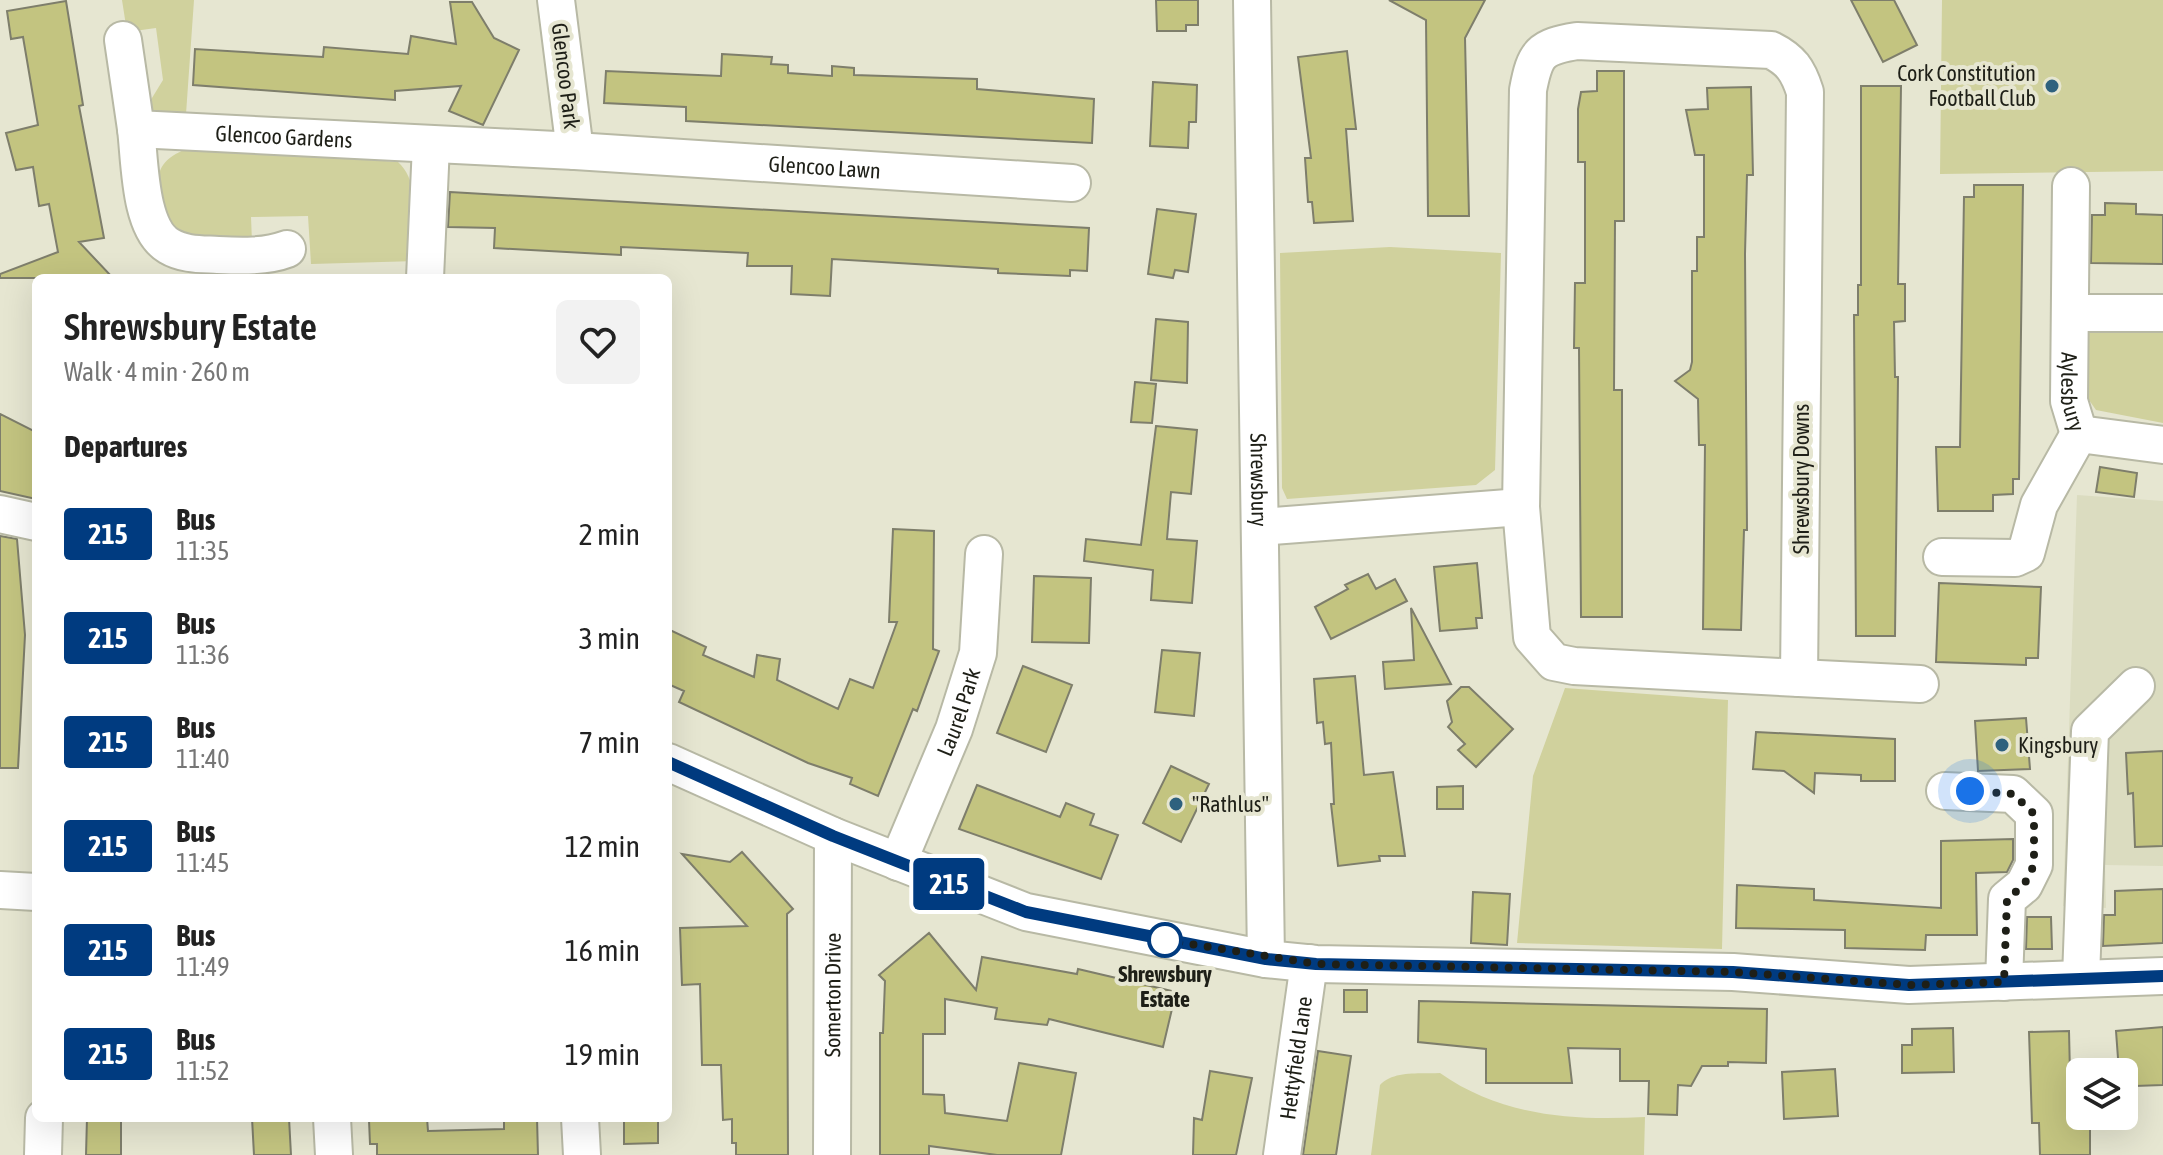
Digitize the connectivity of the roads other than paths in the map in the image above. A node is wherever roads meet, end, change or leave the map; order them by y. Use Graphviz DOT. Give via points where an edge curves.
graph roads {
  1 [pos="556,0"];
  2 [pos="1252,0"];
  3 [pos="123,40"];
  4 [pos="136,129"];
  5 [pos="431,145"];
  6 [pos="575,151"];
  7 [pos="1072,183"];
  8 [pos="2071,186"];
  9 [pos="287,249"];
  10 [pos="425,274"];
  11 [pos="2070,313"];
  12 [pos="2163,313"];
  13 [pos="2079,434"];
  14 [pos="2163,445"];
  15 [pos="1521,507"];
  16 [pos="0,514"];
  17 [pos="32,521"];
  18 [pos="1261,527"];
  19 [pos="984,554"];
  20 [pos="1942,557"];
  21 [pos="1799,678"];
  22 [pos="1920,684"];
  23 [pos="2136,686"];
  24 [pos="672,764"];
  25 [pos="1945,791"];
  26 [pos="833,836"];
  27 [pos="898,862"];
  28 [pos="0,890"];
  29 [pos="32,892"];
  30 [pos="1266,959"];
  31 [pos="1309,963"];
  32 [pos="2163,976"];
  33 [pos="2081,978"];
  34 [pos="2004,982"];
  35 [pos="44,1122"];
  36 [pos="332,1122"];
  37 [pos="580,1122"];
  38 [pos="43,1155"];
  39 [pos="334,1155"];
  40 [pos="582,1155"];
  41 [pos="832,1155"];
  42 [pos="1282,1155"];
  1 -- 6 [label="street, Glencoo Park"];
  2 -- 18 [label="street, Shrewsbury"];
  3 -- 4 [label="street"];
  4 -- 5 [label="street, Glencoo Gardens"];
  4 -- 9 [label="street" via="148,217 168,246 188,254 225,255"];
  5 -- 6 [label="street, Glencoo Park"];
  5 -- 10 [label="street"];
  6 -- 7 [label="street, Glencoo Lawn"];
  8 -- 11 [label="street, Aylesbury"];
  11 -- 12 [label="street"];
  11 -- 13 [label="street, Aylesbury" via="2069,401"];
  13 -- 14 [label="street, Aylesbury"];
  13 -- 20 [label="street" via="2035,518 2026,553 2015,558"];
  15 -- 18 [label="street"];
  15 -- 21 [label="street" via="1532,637 1554,662"];
  15 -- 21 [label="street, Shrewsbury Downs" via="1527,110 1533,62 1548,46 1577,41 1771,50 1788,59 1805,92"];
  16 -- 17 [label="street"];
  18 -- 30 [label="street, Shrewsbury"];
  19 -- 27 [label="street, Laurel Park" via="978,653 954,729"];
  21 -- 22 [label="street"];
  23 -- 33 [label="street" via="2090,731"];
  24 -- 26 [label="street"];
  25 -- 34 [label="street" via="2013,794 2034,814 2034,865 2024,885 2007,899"];
  26 -- 27 [label="street"];
  26 -- 41 [label="street, Somerton Drive"];
  27 -- 30 [label="street" via="1033,914"];
  28 -- 29 [label="street"];
  30 -- 31 [label="street"];
  31 -- 34 [label="street" via="1733,972 1909,985"];
  31 -- 42 [label="street, Hettyfield Lane"];
  32 -- 33 [label="street"];
  33 -- 34 [label="street"];
  35 -- 38 [label="street"];
  36 -- 39 [label="street"];
  37 -- 40 [label="street"];
}
